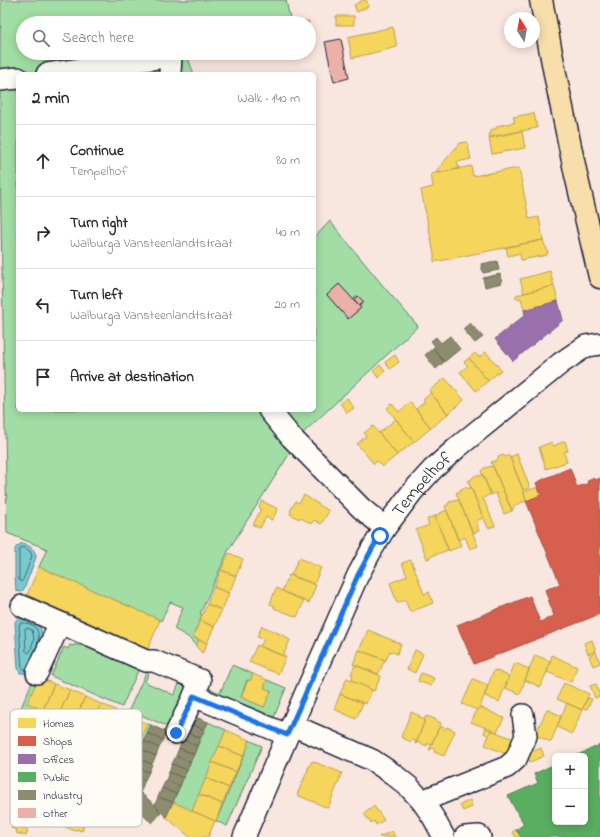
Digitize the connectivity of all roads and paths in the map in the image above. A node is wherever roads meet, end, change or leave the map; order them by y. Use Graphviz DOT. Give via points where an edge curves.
graph roads {
  1 [pos="541,0"];
  2 [pos="143,60"];
  3 [pos="171,60"];
  4 [pos="61,72"];
  5 [pos="170,72"];
  6 [pos="16,78"];
  7 [pos="0,80"];
  8 [pos="600,277"];
  9 [pos="600,344"];
  10 [pos="271,412"];
  11 [pos="385,528"];
  12 [pos="22,606"];
  13 [pos="60,622"];
  14 [pos="37,673"];
  15 [pos="194,696"];
  16 [pos="523,715"];
  17 [pos="290,730"];
  18 [pos="176,733"];
  19 [pos="422,801"];
  20 [pos="244,837"];
  21 [pos="444,837"];
  22 [pos="465,837"];
  23 [pos="480,837"];
  1 -- 8 [label="main road" via="576,175"];
  2 -- 4 [label="street"];
  3 -- 5 [label="street"];
  6 -- 7 [label="street"];
  9 -- 11 [label="street, Tempelhof" via="586,346 560,363 459,446 412,492"];
  10 -- 11 [label="street" via="291,437 360,508"];
  11 -- 17 [label="street, Tempelhof" via="358,575"];
  12 -- 13 [label="street"];
  13 -- 14 [label="street"];
  13 -- 15 [label="street" via="146,661 154,661 200,680"];
  15 -- 17 [label="street"];
  15 -- 18 [label="street"];
  16 -- 19 [label="street" via="526,736 516,759 507,767"];
  17 -- 19 [label="street" via="372,760 409,787"];
  17 -- 20 [label="street, Tempelhof"];
  19 -- 21 [label="street"];
  22 -- 23 [label="street"];
}
